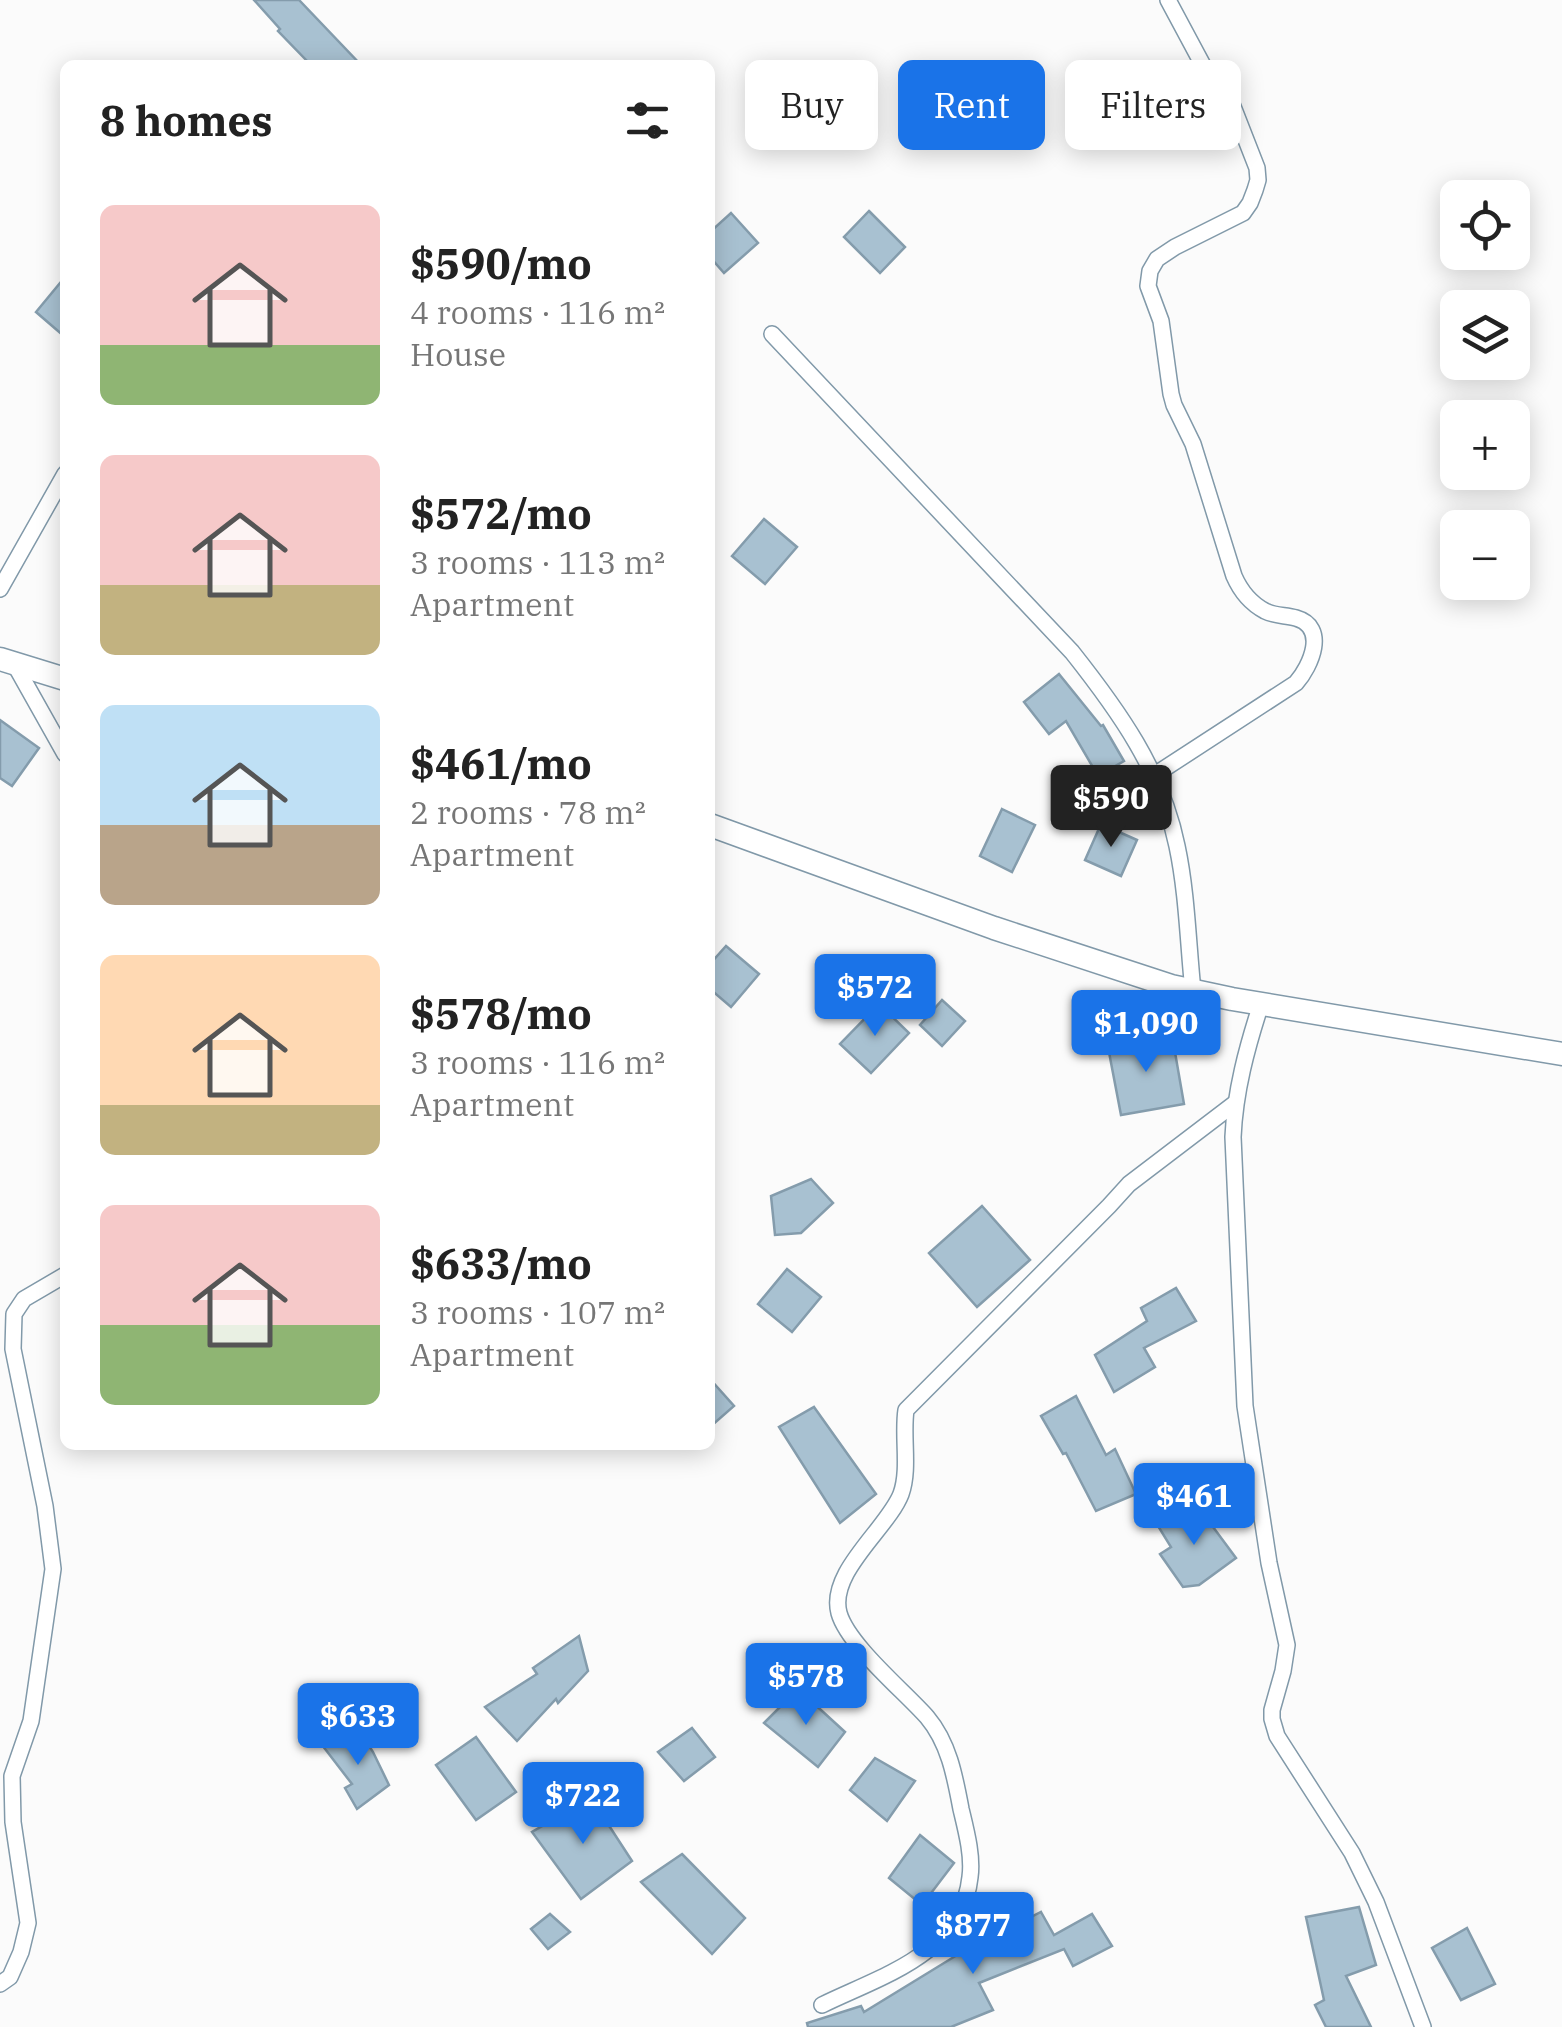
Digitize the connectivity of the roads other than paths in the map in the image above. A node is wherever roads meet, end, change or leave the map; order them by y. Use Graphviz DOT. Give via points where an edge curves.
graph roads {
  1 [pos="1168,0"];
  2 [pos="772,334"];
  3 [pos="60,483"];
  4 [pos="0,589"];
  5 [pos="8,662"];
  6 [pos="60,678"];
  7 [pos="60,746"];
  8 [pos="1153,776"];
  9 [pos="715,827"];
  10 [pos="1193,990"];
  11 [pos="1261,1004"];
  12 [pos="1562,1054"];
  13 [pos="1234,1104"];
  14 [pos="60,1278"];
  15 [pos="0,1984"];
  16 [pos="822,2005"];
  17 [pos="1423,2027"];
  1 -- 8 [label="street" via="1213,84 1232,104 1258,180 1243,213 1175,246 1150,271 1171,394 1194,444 1241,592 1266,611 1308,624 1315,650 1296,683"];
  2 -- 8 [label="street" via="1072,652 1134,736"];
  3 -- 4 [label="street"];
  5 -- 6 [label="street"];
  5 -- 7 [label="street"];
  8 -- 10 [label="street" via="1178,848"];
  9 -- 10 [label="street" via="994,928"];
  10 -- 11 [label="street"];
  11 -- 12 [label="street"];
  11 -- 13 [label="street"];
  13 -- 16 [label="street" via="1129,1184 906,1410 902,1493 838,1588 838,1612 941,1738 954,1771 970,1878 960,1913 919,1959"];
  13 -- 17 [label="street" via="1245,1406 1287,1645 1272,1719 1352,1852"];
  14 -- 15 [label="street" via="14,1314 13,1350 53,1569 31,1721 12,1776 28,1923 10,1977"];
}
